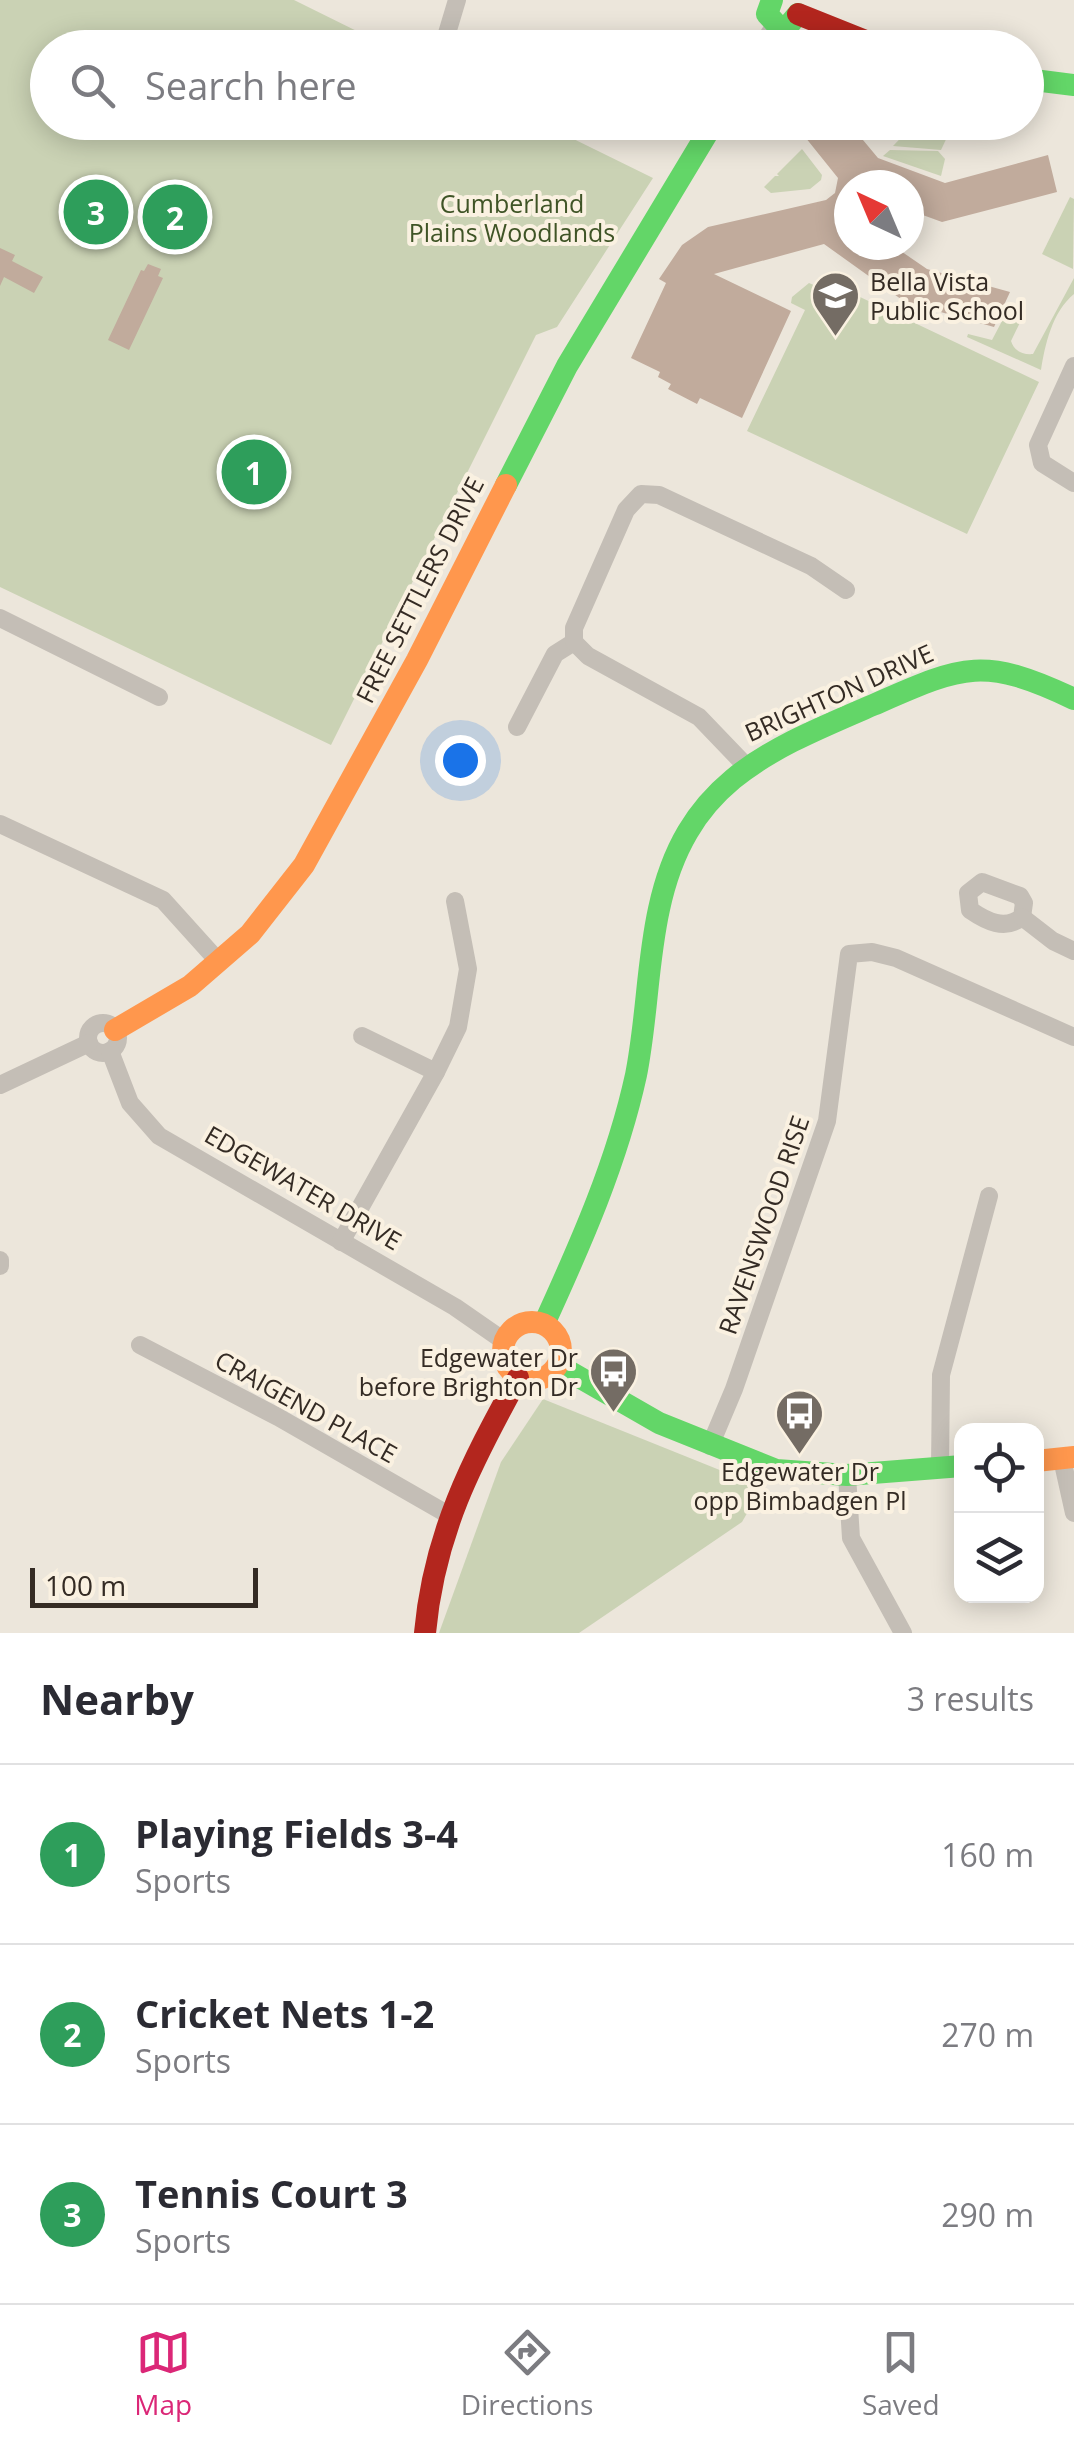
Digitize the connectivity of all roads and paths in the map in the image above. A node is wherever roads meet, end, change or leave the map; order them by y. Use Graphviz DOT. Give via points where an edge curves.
graph roads {
  1 [pos="457,0"];
  2 [pos="772,0"];
  3 [pos="796,7"];
  4 [pos="775,25"];
  5 [pos="448,30"];
  6 [pos="772,30"];
  7 [pos="845,30"];
  8 [pos="1044,82"];
  9 [pos="1074,85"];
  10 [pos="703,140"];
  11 [pos="1074,366"];
  12 [pos="1074,483"];
  13 [pos="846,590"];
  14 [pos="0,618"];
  15 [pos="574,642"];
  16 [pos="159,697"];
  17 [pos="1074,699"];
  18 [pos="518,727"];
  19 [pos="746,766"];
  20 [pos="0,824"];
  21 [pos="455,901"];
  22 [pos="1022,917"];
  23 [pos="1074,950"];
  24 [pos="218,962"];
  25 [pos="362,1036"];
  26 [pos="1074,1037"];
  27 [pos="113,1041"];
  28 [pos="89,1043"];
  29 [pos="436,1072"];
  30 [pos="0,1085"];
  31 [pos="988,1196"];
  32 [pos="340,1242"];
  33 [pos="544,1324"];
  34 [pos="504,1340"];
  35 [pos="140,1345"];
  36 [pos="558,1365"];
  37 [pos="518,1378"];
  38 [pos="710,1446"];
  39 [pos="1068,1458"];
  40 [pos="951,1467"];
  41 [pos="847,1474"];
  42 [pos="1074,1513"];
  43 [pos="447,1514"];
  44 [pos="425,1633"];
  45 [pos="904,1633"];
  1 -- 5 [label="street"];
  2 -- 4 [label="street" via="767,14"];
  3 -- 4 [label="street" via="788,26"];
  3 -- 7 [label="street"];
  4 -- 6 [label="street"];
  8 -- 9 [label="street"];
  10 -- 24 [label="street, FREE SETTLERS DRIVE" via="567,366 319,840 261,920"];
  11 -- 12 [label="street" via="1038,446 1042,463"];
  13 -- 15 [label="street" via="811,566 659,495 641,494 626,510 574,628"];
  14 -- 16 [label="street"];
  15 -- 18 [label="street" via="555,654"];
  15 -- 19 [label="street" via="699,717"];
  17 -- 19 [label="street, BRIGHTON DRIVE" via="1014,672 970,668 785,742"];
  19 -- 33 [label="street, BRIGHTON DRIVE" via="698,818 664,880 637,1068 589,1224"];
  20 -- 24 [label="street" via="163,900"];
  21 -- 29 [label="street" via="468,969 458,1027"];
  22 -- 23 [label="street"];
  24 -- 27 [label="street, FREE SETTLERS DRIVE"];
  25 -- 29 [label="street"];
  26 -- 38 [label="street, RAVENSWOOD RISE" via="896,958 849,954 827,1122"];
  27 -- 28 [label="street" via="99,1053"];
  27 -- 28 [label="street" via="105,1024 90,1033"];
  27 -- 32 [label="street, EDGEWATER DRIVE" via="130,1103 159,1136"];
  28 -- 30 [label="street"];
  29 -- 32 [label="street"];
  31 -- 40 [label="street" via="941,1375"];
  32 -- 34 [label="street, EDGEWATER DRIVE"];
  33 -- 34 [label="street" via="521,1324"];
  33 -- 36 [label="street" via="560,1342"];
  34 -- 37 [label="street" via="506,1366"];
  35 -- 43 [label="street, CRAIGEND PLACE"];
  36 -- 37 [label="street" via="536,1381"];
  36 -- 38 [label="street"];
  37 -- 43 [label="street"];
  38 -- 41 [label="street" via="776,1470"];
  39 -- 42 [label="street"];
  40 -- 41 [label="street"];
  41 -- 45 [label="street" via="851,1538"];
  43 -- 44 [label="street"];
}
